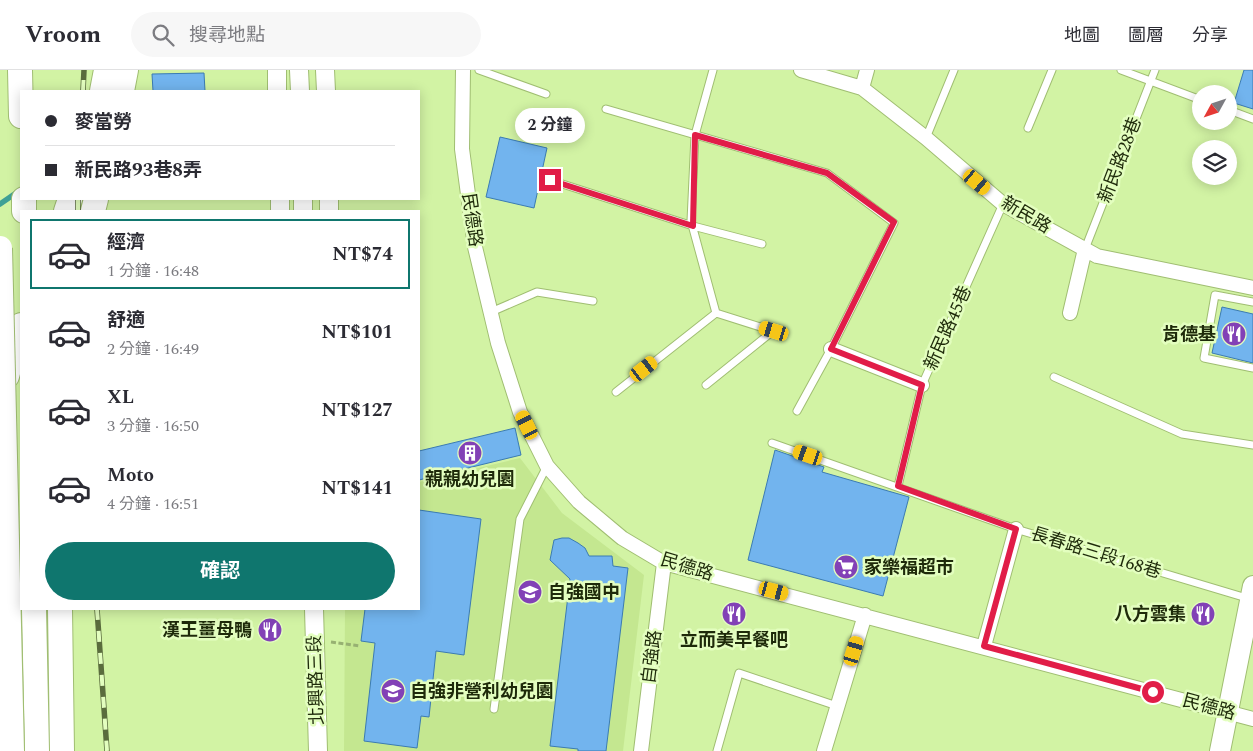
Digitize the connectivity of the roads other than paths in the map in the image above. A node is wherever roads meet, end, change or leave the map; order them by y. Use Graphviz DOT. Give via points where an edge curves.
graph roads {
  1 [pos="20,70"];
  2 [pos="106,70"];
  3 [pos="126,70"];
  4 [pos="277,70"];
  5 [pos="300,70"];
  6 [pos="325,70"];
  7 [pos="463,70"];
  8 [pos="479,70"];
  9 [pos="713,70"];
  10 [pos="801,70"];
  11 [pos="867,70"];
  12 [pos="954,70"];
  13 [pos="1052,70"];
  14 [pos="1121,70"];
  15 [pos="1155,70"];
  16 [pos="1150,81"];
  17 [pos="862,88"];
  18 [pos="20,90"];
  19 [pos="102,90"];
  20 [pos="122,90"];
  21 [pos="277,90"];
  22 [pos="300,90"];
  23 [pos="326,90"];
  24 [pos="546,94"];
  25 [pos="1192,97"];
  26 [pos="606,110"];
  27 [pos="1238,113"];
  28 [pos="1253,119"];
  29 [pos="1028,128"];
  30 [pos="695,135"];
  31 [pos="926,138"];
  32 [pos="550,180"];
  33 [pos="1003,204"];
  34 [pos="693,226"];
  35 [pos="762,244"];
  36 [pos="0,248"];
  37 [pos="1085,249"];
  38 [pos="1253,288"];
  39 [pos="593,301"];
  40 [pos="1253,302"];
  41 [pos="491,312"];
  42 [pos="716,313"];
  43 [pos="1070,313"];
  44 [pos="20,328"];
  45 [pos="831,349"];
  46 [pos="1253,368"];
  47 [pos="1054,377"];
  48 [pos="706,385"];
  49 [pos="922,385"];
  50 [pos="616,392"];
  51 [pos="0,406"];
  52 [pos="797,411"];
  53 [pos="772,443"];
  54 [pos="1253,445"];
  55 [pos="547,466"];
  56 [pos="898,486"];
  57 [pos="1016,529"];
  58 [pos="664,563"];
  59 [pos="1252,593"];
  60 [pos="34,610"];
  61 [pos="60,610"];
  62 [pos="314,610"];
  63 [pos="865,615"];
  64 [pos="984,646"];
  65 [pos="837,706"];
  66 [pos="494,709"];
  67 [pos="1228,712"];
  68 [pos="1253,719"];
  69 [pos="12,751"];
  70 [pos="37,751"];
  71 [pos="62,751"];
  72 [pos="318,751"];
  73 [pos="641,751"];
  74 [pos="718,751"];
  75 [pos="824,751"];
  76 [pos="1220,751"];
  1 -- 18 [label="highway"];
  2 -- 19 [label="highway"];
  3 -- 20 [label="highway"];
  4 -- 21 [label="street"];
  5 -- 22 [label="street"];
  6 -- 23 [label="street"];
  7 -- 41 [label="street, 民德路" via="462,149 475,247"];
  8 -- 24 [label="lane"];
  9 -- 30 [label="lane"];
  10 -- 17 [label="street, 新民路"];
  11 -- 17 [label="street"];
  12 -- 31 [label="lane"];
  13 -- 29 [label="lane"];
  14 -- 16 [label="lane"];
  15 -- 16 [label="lane, 新民路28巷"];
  16 -- 25 [label="lane"];
  16 -- 37 [label="lane, 新民路28巷"];
  17 -- 31 [label="street, 新民路"];
  26 -- 30 [label="lane"];
  27 -- 28 [label="lane"];
  30 -- 34 [label="lane"];
  30 -- 45 [label="lane" via="827,173 894,222"];
  31 -- 33 [label="street, 新民路"];
  32 -- 34 [label="lane"];
  33 -- 37 [label="street, 新民路"];
  33 -- 49 [label="lane, 新民路45巷"];
  34 -- 35 [label="lane"];
  34 -- 42 [label="lane"];
  36 -- 69 [label="highway, bridge"];
  37 -- 38 [label="street, 新民路" via="1097,256"];
  37 -- 43 [label="street"];
  39 -- 41 [label="lane" via="537,292"];
  40 -- 46 [label="lane" via="1215,294 1204,358"];
  41 -- 55 [label="street, 民德路" via="520,412"];
  42 -- 48 [label="lane" via="774,331"];
  42 -- 50 [label="lane"];
  44 -- 51 [label="highway, bridge"];
  45 -- 49 [label="street"];
  45 -- 52 [label="lane"];
  47 -- 54 [label="lane" via="1182,434"];
  49 -- 56 [label="lane, 新民路45巷"];
  53 -- 56 [label="lane, 長春路三段168巷"];
  55 -- 58 [label="street, 民德路" via="579,502 622,538"];
  55 -- 66 [label="lane" via="520,519"];
  56 -- 57 [label="lane, 長春路三段168巷"];
  57 -- 59 [label="lane, 長春路三段168巷"];
  57 -- 64 [label="street"];
  58 -- 63 [label="street, 民德路"];
  58 -- 73 [label="street, 自強路"];
  59 -- 67 [label="main road" via="1244,646"];
  60 -- 70 [label="highway"];
  61 -- 71 [label="highway"];
  62 -- 72 [label="street, 北興路三段"];
  63 -- 64 [label="street, 民德路"];
  63 -- 65 [label="street"];
  64 -- 67 [label="street, 民德路"];
  65 -- 74 [label="lane" via="739,673"];
  65 -- 75 [label="street"];
  67 -- 68 [label="street, 民德路"];
  67 -- 76 [label="main road"];
}
